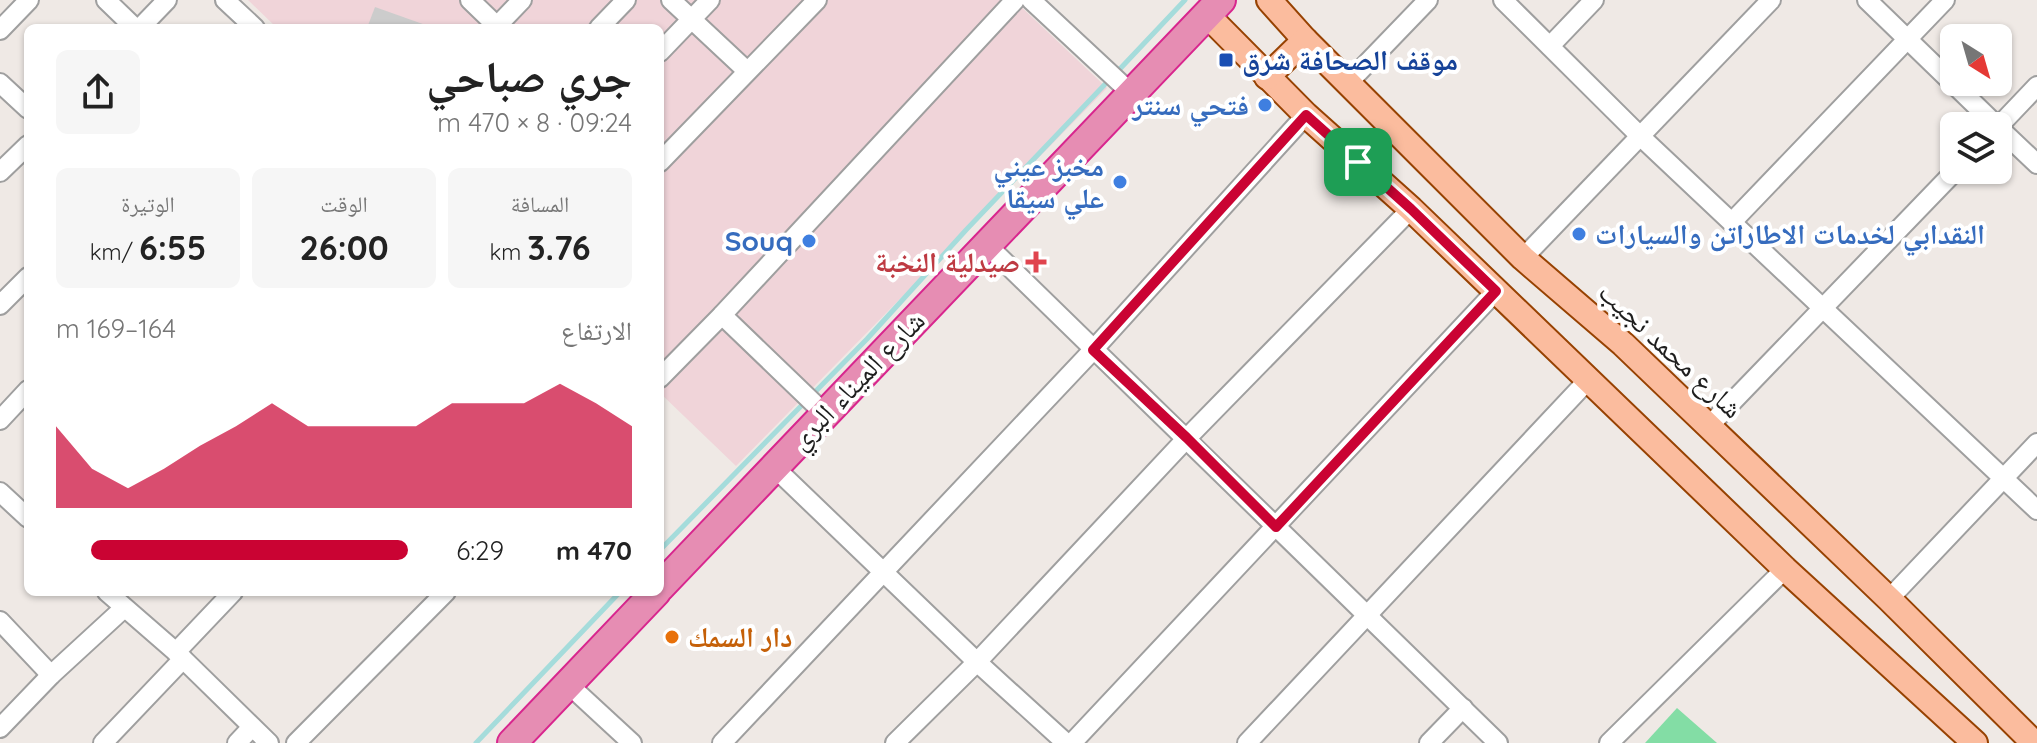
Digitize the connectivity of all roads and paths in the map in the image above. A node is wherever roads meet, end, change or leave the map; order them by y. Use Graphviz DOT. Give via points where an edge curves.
graph roads {
  1 [pos="29,0"];
  2 [pos="106,0"];
  3 [pos="167,0"];
  4 [pos="225,0"];
  5 [pos="470,0"];
  6 [pos="522,0"];
  7 [pos="626,0"];
  8 [pos="671,0"];
  9 [pos="710,0"];
  10 [pos="817,0"];
  11 [pos="1015,0"];
  12 [pos="1031,0"];
  13 [pos="1269,0"];
  14 [pos="1428,0"];
  15 [pos="1503,0"];
  16 [pos="1594,0"];
  17 [pos="1771,0"];
  18 [pos="1867,0"];
  19 [pos="1945,0"];
  20 [pos="1213,5"];
  21 [pos="692,19"];
  22 [pos="133,24"];
  23 [pos="142,24"];
  24 [pos="250,24"];
  25 [pos="495,24"];
  26 [pos="501,24"];
  27 [pos="603,24"];
  28 [pos="0,30"];
  29 [pos="1908,39"];
  30 [pos="1305,40"];
  31 [pos="1550,46"];
  32 [pos="664,48"];
  33 [pos="747,71"];
  34 [pos="1267,77"];
  35 [pos="0,83"];
  36 [pos="1348,83"];
  37 [pos="2037,86"];
  38 [pos="1131,93"];
  39 [pos="24,105"];
  40 [pos="1983,112"];
  41 [pos="2012,112"];
  42 [pos="1306,115"];
  43 [pos="1640,136"];
  44 [pos="2012,140"];
  45 [pos="24,149"];
  46 [pos="664,158"];
  47 [pos="2037,164"];
  48 [pos="0,172"];
  49 [pos="1943,184"];
  50 [pos="1411,209"];
  51 [pos="1732,222"];
  52 [pos="986,244"];
  53 [pos="1523,258"];
  54 [pos="24,281"];
  55 [pos="1496,291"];
  56 [pos="0,305"];
  57 [pos="1823,310"];
  58 [pos="722,315"];
  59 [pos="1093,350"];
  60 [pos="664,374"];
  61 [pos="1589,379"];
  62 [pos="24,394"];
  63 [pos="825,414"];
  64 [pos="0,420"];
  65 [pos="1709,426"];
  66 [pos="1187,438"];
  67 [pos="2037,443"];
  68 [pos="774,467"];
  69 [pos="2004,477"];
  70 [pos="0,492"];
  71 [pos="24,509"];
  72 [pos="2037,510"];
  73 [pos="1276,527"];
  74 [pos="1785,569"];
  75 [pos="884,572"];
  76 [pos="664,583"];
  77 [pos="111,596"];
  78 [pos="230,596"];
  79 [pos="442,596"];
  80 [pos="652,596"];
  81 [pos="1889,599"];
  82 [pos="124,608"];
  83 [pos="1369,615"];
  84 [pos="0,621"];
  85 [pos="180,656"];
  86 [pos="977,662"];
  87 [pos="51,675"];
  88 [pos="568,684"];
  89 [pos="1463,708"];
  90 [pos="252,727"];
  91 [pos="0,728"];
  92 [pos="1961,738"];
  93 [pos="103,743"];
  94 [pos="237,743"];
  95 [pos="269,743"];
  96 [pos="296,743"];
  97 [pos="512,743"];
  98 [pos="632,743"];
  99 [pos="722,743"];
  100 [pos="895,743"];
  101 [pos="1069,743"];
  102 [pos="1247,743"];
  103 [pos="1429,743"];
  104 [pos="1498,743"];
  105 [pos="1609,743"];
  106 [pos="2034,743"];
  1 -- 28 [label="street"];
  2 -- 22 [label="street"];
  3 -- 23 [label="street"];
  4 -- 24 [label="street"];
  5 -- 25 [label="street"];
  6 -- 26 [label="street"];
  7 -- 27 [label="street"];
  8 -- 21 [label="street"];
  9 -- 21 [label="street"];
  10 -- 33 [label="street"];
  11 -- 58 [label="street"];
  12 -- 38 [label="street"];
  13 -- 30 [label="main road, شارع محمد نجيب"];
  14 -- 36 [label="street"];
  15 -- 31 [label="street"];
  16 -- 31 [label="street"];
  17 -- 43 [label="street"];
  18 -- 29 [label="street"];
  19 -- 29 [label="street"];
  20 -- 34 [label="main road"];
  20 -- 38 [label="highway, شارع الميناء البري"];
  21 -- 32 [label="street"];
  21 -- 33 [label="street"];
  29 -- 40 [label="street"];
  29 -- 51 [label="street"];
  30 -- 34 [label="main road"];
  30 -- 36 [label="main road, شارع محمد نجيب"];
  31 -- 43 [label="street"];
  33 -- 46 [label="street"];
  34 -- 42 [label="main road"];
  35 -- 39 [label="street"];
  36 -- 53 [label="main road, شارع محمد نجيب"];
  37 -- 41 [label="street"];
  38 -- 52 [label="highway, شارع الميناء البري"];
  42 -- 50 [label="main road"];
  42 -- 59 [label="street"];
  43 -- 51 [label="street"];
  43 -- 53 [label="street"];
  44 -- 47 [label="street"];
  45 -- 48 [label="street"];
  49 -- 57 [label="street"];
  50 -- 55 [label="main road"];
  50 -- 66 [label="street"];
  51 -- 57 [label="street"];
  52 -- 59 [label="street"];
  52 -- 63 [label="highway, شارع الميناء البري"];
  53 -- 65 [label="main road, شارع محمد نجيب"];
  54 -- 56 [label="street"];
  55 -- 61 [label="main road"];
  55 -- 73 [label="street"];
  57 -- 65 [label="street"];
  57 -- 69 [label="street"];
  58 -- 60 [label="street"];
  58 -- 63 [label="street"];
  59 -- 66 [label="street"];
  59 -- 75 [label="street"];
  61 -- 74 [label="main road"];
  61 -- 83 [label="street"];
  62 -- 64 [label="street"];
  63 -- 68 [label="highway, شارع الميناء البري"];
  65 -- 81 [label="main road, شارع محمد نجيب"];
  66 -- 73 [label="street"];
  66 -- 86 [label="street"];
  67 -- 69 [label="street"];
  68 -- 75 [label="street"];
  68 -- 76 [label="highway, شارع الميناء البري"];
  69 -- 72 [label="street"];
  69 -- 81 [label="street"];
  70 -- 71 [label="street"];
  73 -- 83 [label="street"];
  73 -- 101 [label="street"];
  74 -- 92 [label="main road"];
  74 -- 105 [label="street"];
  75 -- 86 [label="street"];
  75 -- 99 [label="street"];
  77 -- 82 [label="street"];
  78 -- 85 [label="street"];
  79 -- 96 [label="street"];
  80 -- 88 [label="highway"];
  81 -- 106 [label="main road, شارع محمد نجيب"];
  82 -- 85 [label="street"];
  82 -- 87 [label="street"];
  83 -- 89 [label="street"];
  83 -- 102 [label="street"];
  84 -- 87 [label="street"];
  85 -- 90 [label="street"];
  85 -- 93 [label="street"];
  86 -- 100 [label="street"];
  86 -- 101 [label="street"];
  87 -- 91 [label="street"];
  88 -- 97 [label="highway"];
  88 -- 98 [label="street"];
  89 -- 103 [label="street"];
  89 -- 104 [label="street"];
  90 -- 94 [label="street"];
  90 -- 95 [label="street"];
}
